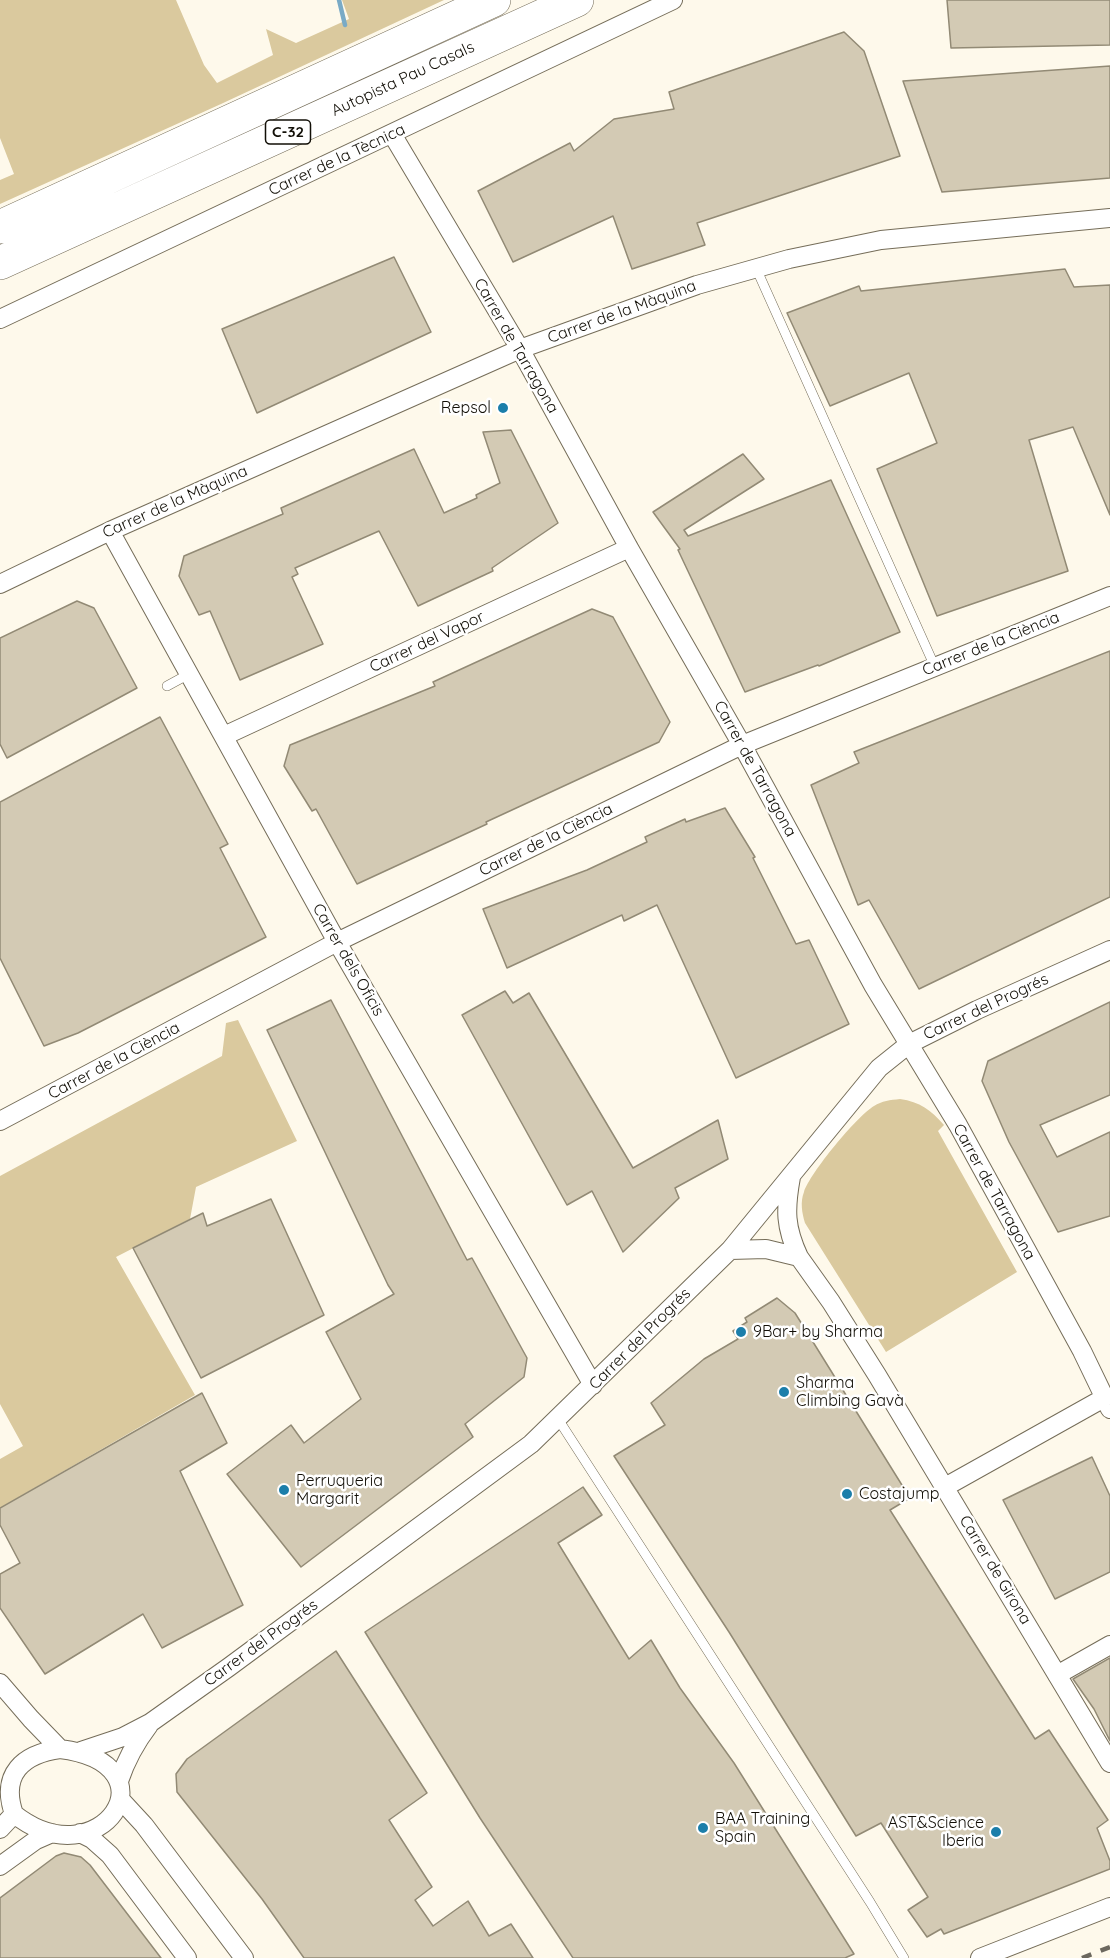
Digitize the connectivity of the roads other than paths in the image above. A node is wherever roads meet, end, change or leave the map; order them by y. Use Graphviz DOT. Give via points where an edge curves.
graph roads {
  1 [pos="494,0"];
  2 [pos="577,0"];
  3 [pos="673,0"];
  4 [pos="392,134"];
  5 [pos="1110,218"];
  6 [pos="0,227"];
  7 [pos="0,263"];
  8 [pos="756,268"];
  9 [pos="0,318"];
  10 [pos="519,349"];
  11 [pos="110,531"];
  12 [pos="629,548"];
  13 [pos="0,584"];
  14 [pos="1110,596"];
  15 [pos="935,667"];
  16 [pos="189,674"];
  17 [pos="167,686"];
  18 [pos="224,736"];
  19 [pos="742,745"];
  20 [pos="337,942"];
  21 [pos="1110,950"];
  22 [pos="909,1044"];
  23 [pos="0,1121"];
  24 [pos="791,1176"];
  25 [pos="730,1250"];
  26 [pos="799,1257"];
  27 [pos="593,1385"];
  28 [pos="1107,1403"];
  29 [pos="558,1419"];
  30 [pos="945,1487"];
  31 [pos="1110,1645"];
  32 [pos="1057,1674"];
  33 [pos="0,1683"];
  34 [pos="150,1723"];
  35 [pos="60,1749"];
  36 [pos="81,1752"];
  37 [pos="1110,1763"];
  38 [pos="4,1788"];
  39 [pos="119,1790"];
  40 [pos="14,1814"];
  41 [pos="0,1829"];
  42 [pos="52,1833"];
  43 [pos="80,1833"];
  44 [pos="0,1866"];
  45 [pos="1110,1907"];
  46 [pos="188,1958"];
  47 [pos="244,1958"];
  48 [pos="904,1958"];
  49 [pos="980,1958"];
  1 -- 6 [label="highway, Autopista Pau Casals / C-32"];
  2 -- 7 [label="highway, Autopista Pau Casals / C-32"];
  3 -- 4 [label="street, Carrer de la Tècnica"];
  4 -- 9 [label="street, Carrer de la Tècnica"];
  4 -- 10 [label="street, Carrer de Tarragona"];
  5 -- 8 [label="street, Carrer de la Màquina" via="881,240"];
  8 -- 10 [label="street, Carrer de la Màquina"];
  8 -- 15 [label="lane"];
  10 -- 11 [label="street, Carrer de la Màquina"];
  10 -- 12 [label="street, Carrer de Tarragona"];
  11 -- 13 [label="street, Carrer de la Màquina"];
  11 -- 16 [label="street, Carrer dels Oficis"];
  12 -- 18 [label="street, Carrer del Vapor"];
  12 -- 19 [label="street, Carrer de Tarragona"];
  14 -- 15 [label="street, Carrer de la Ciència"];
  15 -- 19 [label="street, Carrer de la Ciència"];
  16 -- 17 [label="lane"];
  16 -- 18 [label="street, Carrer dels Oficis"];
  18 -- 20 [label="street, Carrer dels Oficis"];
  19 -- 20 [label="street, Carrer de la Ciència"];
  19 -- 22 [label="street, Carrer de Tarragona"];
  20 -- 23 [label="street, Carrer de la Ciència"];
  20 -- 27 [label="street, Carrer dels Oficis"];
  21 -- 22 [label="street, Carrer del Progrés"];
  22 -- 24 [label="street, Carrer del Progrés" via="879,1068"];
  22 -- 28 [label="street, Carrer de Tarragona" via="958,1125"];
  24 -- 25 [label="street, Carrer del Progrés"];
  24 -- 26 [label="street, Carrer de Girona" via="786,1214 788,1231"];
  25 -- 26 [label="street" via="766,1249"];
  25 -- 27 [label="street, Carrer del Progrés"];
  26 -- 30 [label="street, Carrer de Girona"];
  27 -- 29 [label="street, Carrer del Progrés"];
  28 -- 30 [label="street"];
  29 -- 34 [label="street, Carrer del Progrés" via="522,1452"];
  29 -- 48 [label="lane"];
  30 -- 32 [label="street, Carrer de Girona"];
  31 -- 32 [label="street"];
  32 -- 37 [label="street, Carrer de Girona"];
  33 -- 35 [label="street"];
  34 -- 36 [label="street, Carrer del Progrés"];
  34 -- 39 [label="street, Carrer del Progrés" via="130,1755"];
  35 -- 36 [label="street"];
  35 -- 38 [label="street" via="29,1757"];
  36 -- 39 [label="street" via="113,1771"];
  38 -- 40 [label="street"];
  39 -- 43 [label="street" via="116,1813 97,1828"];
  39 -- 47 [label="street"];
  40 -- 41 [label="street"];
  40 -- 42 [label="street"];
  42 -- 43 [label="street"];
  42 -- 44 [label="street"];
  43 -- 46 [label="street" via="110,1855"];
  45 -- 49 [label="street"];
}
